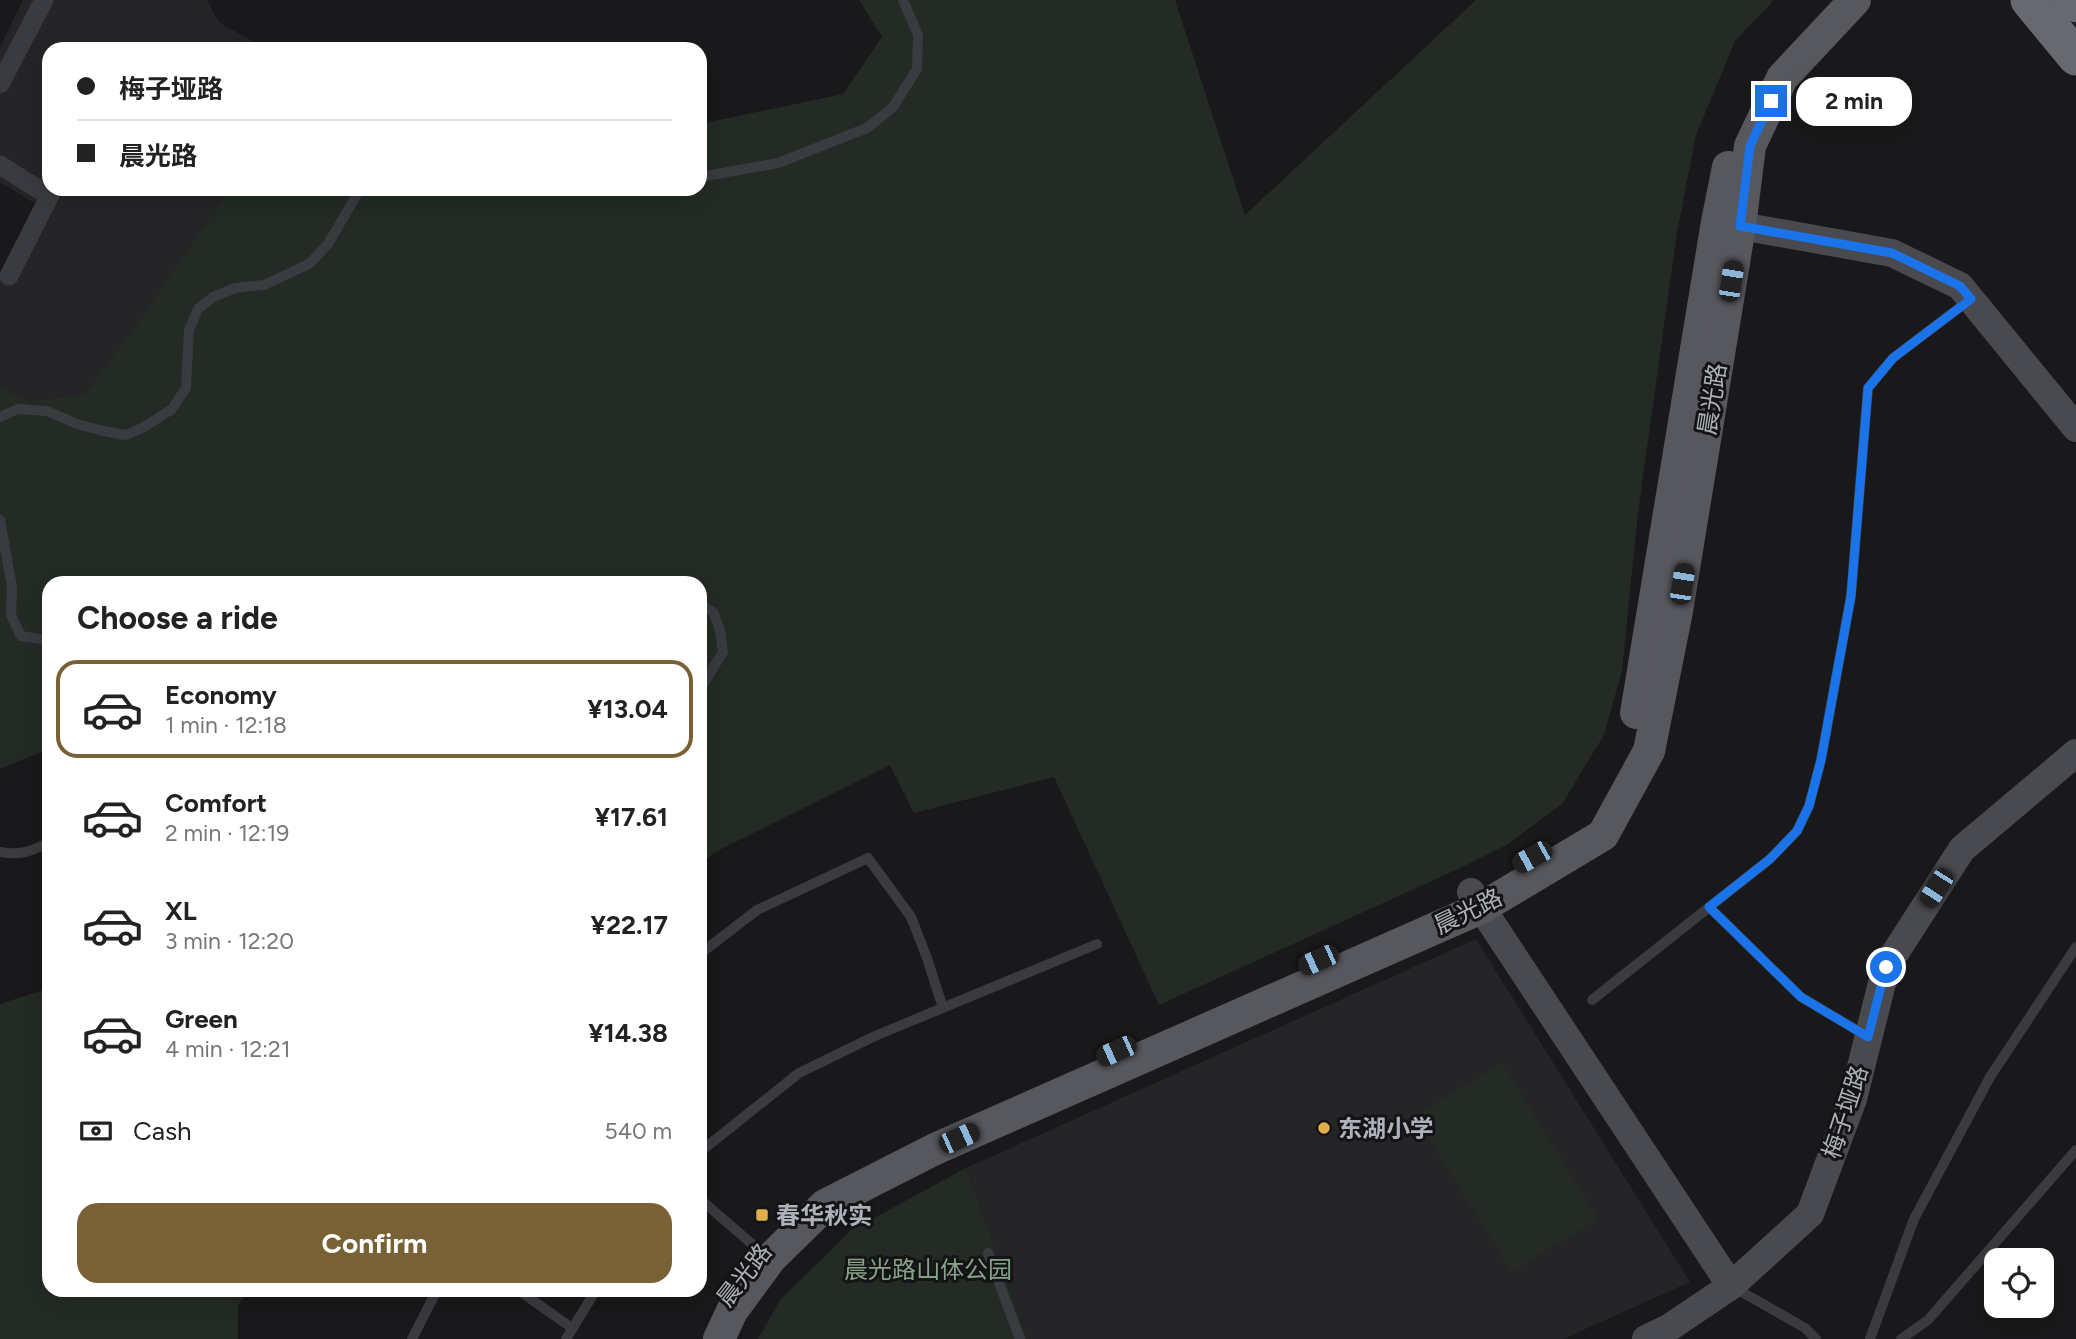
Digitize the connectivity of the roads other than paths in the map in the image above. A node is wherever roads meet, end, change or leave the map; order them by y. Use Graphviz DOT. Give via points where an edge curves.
graph roads {
  1 [pos="44,0"];
  2 [pos="903,0"];
  3 [pos="1825,0"];
  4 [pos="1855,0"];
  5 [pos="2029,0"];
  6 [pos="2073,0"];
  7 [pos="2076,4"];
  8 [pos="2076,57"];
  9 [pos="1,79"];
  10 [pos="0,165"];
  11 [pos="707,176"];
  12 [pos="42,187"];
  13 [pos="49,196"];
  14 [pos="356,196"];
  15 [pos="1728,224"];
  16 [pos="9,276"];
  17 [pos="1971,299"];
  18 [pos="0,416"];
  19 [pos="2076,428"];
  20 [pos="0,520"];
  21 [pos="707,608"];
  22 [pos="42,639"];
  23 [pos="707,678"];
  24 [pos="2076,753"];
  25 [pos="42,846"];
  26 [pos="0,852"];
  27 [pos="1476,900"];
  28 [pos="1709,907"];
  29 [pos="1097,944"];
  30 [pos="2076,947"];
  31 [pos="707,948"];
  32 [pos="1592,1000"];
  33 [pos="943,1008"];
  34 [pos="1868,1037"];
  35 [pos="707,1146"];
  36 [pos="2076,1150"];
  37 [pos="707,1205"];
  38 [pos="760,1251"];
  39 [pos="988,1253"];
  40 [pos="1731,1286"];
  41 [pos="434,1297"];
  42 [pos="528,1297"];
  43 [pos="592,1297"];
  44 [pos="572,1328"];
  45 [pos="412,1339"];
  46 [pos="566,1339"];
  47 [pos="704,1339"];
  48 [pos="719,1339"];
  49 [pos="1020,1339"];
  50 [pos="1646,1339"];
  51 [pos="1816,1339"];
  52 [pos="1870,1339"];
  53 [pos="1901,1339"];
  1 -- 9 [label="street"];
  2 -- 11 [label="lane" via="918,35 917,69 893,107 867,128 778,163"];
  3 -- 15 [label="main road, 晨光路" via="1762,69 1734,135"];
  4 -- 15 [label="main road, 晨光路" via="1782,78 1750,146"];
  5 -- 8 [label="highway"];
  6 -- 7 [label="highway"];
  10 -- 12 [label="street"];
  13 -- 16 [label="street"];
  14 -- 18 [label="lane" via="328,244 309,264 264,285 213,296 198,309 189,330 186,388 172,409 144,427 126,435 77,424 47,411 18,409"];
  15 -- 17 [label="street" via="1892,253 1960,286"];
  15 -- 27 [label="main road, 晨光路" via="1678,611 1649,751 1603,835"];
  17 -- 19 [label="street"];
  17 -- 28 [label="lane" via="1893,358 1868,388 1851,596 1809,806 1797,831 1770,859"];
  20 -- 22 [label="lane" via="12,587 11,615 22,636"];
  21 -- 23 [label="lane" via="720,630 723,652"];
  24 -- 34 [label="street, 梅子垭路" via="1962,849 1886,967"];
  25 -- 26 [label="lane" via="32,851"];
  27 -- 38 [label="main road, 晨光路" via="928,1135 820,1192"];
  27 -- 40 [label="street"];
  27 -- 48 [label="main road, 晨光路" via="934,1149 825,1205 771,1258 732,1311"];
  28 -- 32 [label="lane"];
  28 -- 34 [label="lane" via="1801,997"];
  29 -- 33 [label="lane"];
  30 -- 52 [label="lane" via="1990,1077 1914,1219"];
  31 -- 33 [label="lane" via="757,909 868,858 911,917"];
  33 -- 35 [label="lane" via="799,1073"];
  34 -- 40 [label="street, 梅子垭路" via="1853,1098 1810,1214"];
  36 -- 53 [label="lane" via="1928,1320"];
  37 -- 38 [label="lane"];
  38 -- 47 [label="main road, 晨光路" via="720,1301"];
  39 -- 49 [label="lane"];
  40 -- 50 [label="street, 梅子垭路"];
  40 -- 51 [label="lane" via="1805,1328"];
  41 -- 45 [label="lane"];
  42 -- 44 [label="lane"];
  43 -- 44 [label="lane"];
  44 -- 46 [label="lane"];
}
